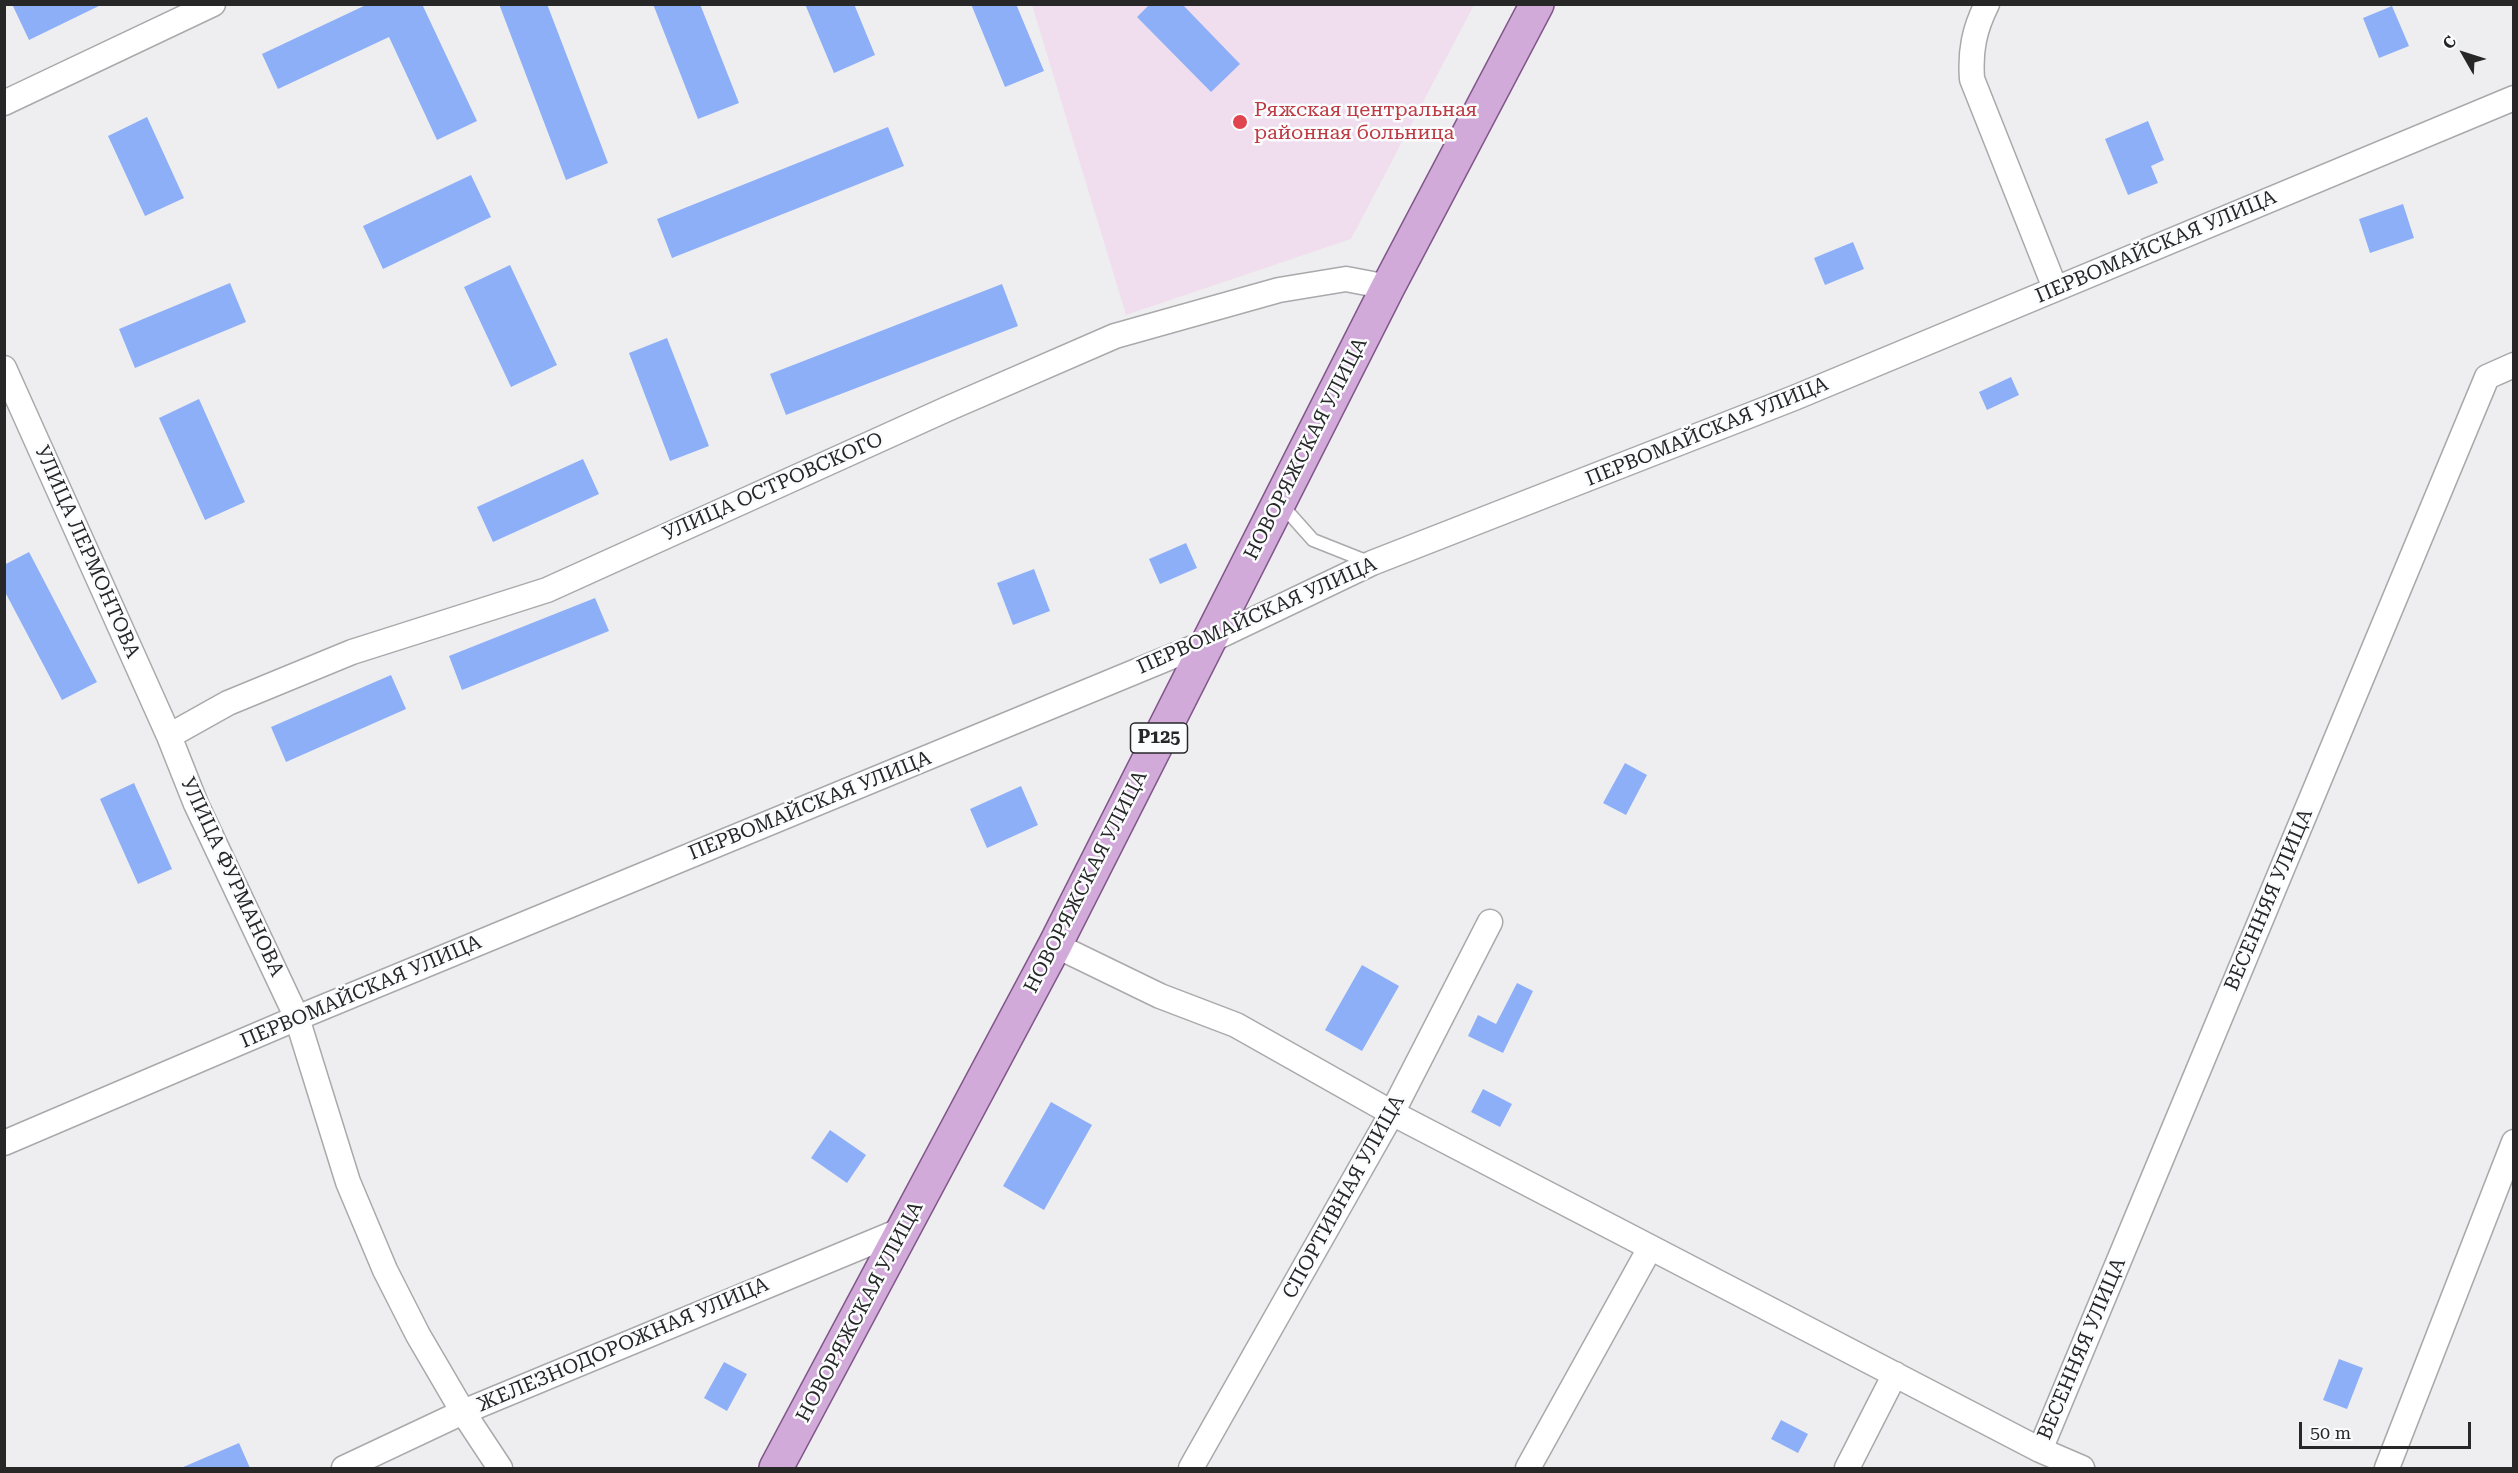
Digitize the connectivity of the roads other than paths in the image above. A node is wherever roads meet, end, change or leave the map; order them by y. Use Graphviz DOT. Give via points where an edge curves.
graph roads {
  1 [pos="1537,4"];
  2 [pos="1987,4"];
  3 [pos="208,5"];
  4 [pos="2514,98"];
  5 [pos="4,103"];
  6 [pos="1388,287"];
  7 [pos="2055,288"];
  8 [pos="2514,365"];
  9 [pos="4,368"];
  10 [pos="1280,502"];
  11 [pos="1372,563"];
  12 [pos="1207,642"];
  13 [pos="169,736"];
  14 [pos="1490,922"];
  15 [pos="1055,945"];
  16 [pos="297,1018"];
  17 [pos="1392,1113"];
  18 [pos="2514,1142"];
  19 [pos="4,1143"];
  20 [pos="904,1229"];
  21 [pos="1650,1248"];
  22 [pos="1895,1374"];
  23 [pos="463,1412"];
  24 [pos="2040,1450"];
  25 [pos="2072,1467"];
  26 [pos="344,1468"];
  27 [pos="500,1468"];
  28 [pos="776,1468"];
  29 [pos="1191,1468"];
  30 [pos="1528,1468"];
  31 [pos="1847,1468"];
  32 [pos="2387,1468"];
  1 -- 6 [label="main road, НОВОРЯЖСКАЯ УЛИЦА / Р125"];
  2 -- 7 [label="street" via="1976,25 1970,54 1972,79"];
  3 -- 5 [label="street"];
  4 -- 7 [label="street, ПЕРВОМАЙСКАЯ УЛИЦА"];
  6 -- 10 [label="main road, НОВОРЯЖСКАЯ УЛИЦА / Р125"];
  6 -- 13 [label="street, УЛИЦА ОСТРОВСКОГО" via="1346,279 1279,290 1115,336 547,590 352,652 228,703"];
  7 -- 11 [label="street, ПЕРВОМАЙСКАЯ УЛИЦА" via="1794,398"];
  8 -- 24 [label="street, ВЕСЕННЯЯ УЛИЦА" via="2487,377"];
  9 -- 13 [label="street, УЛИЦА ЛЕРМОНТОВА"];
  10 -- 11 [label="lane" via="1313,540"];
  10 -- 12 [label="main road, НОВОРЯЖСКАЯ УЛИЦА / Р125"];
  11 -- 12 [label="street, ПЕРВОМАЙСКАЯ УЛИЦА"];
  12 -- 15 [label="main road, НОВОРЯЖСКАЯ УЛИЦА / Р125"];
  12 -- 16 [label="street, ПЕРВОМАЙСКАЯ УЛИЦА"];
  13 -- 16 [label="street, УЛИЦА ФУРМАНОВА" via="196,804"];
  14 -- 17 [label="street, СПОРТИВНАЯ УЛИЦА"];
  15 -- 17 [label="street" via="1160,996 1236,1025"];
  15 -- 20 [label="main road, НОВОРЯЖСКАЯ УЛИЦА / Р125"];
  16 -- 19 [label="street, ПЕРВОМАЙСКАЯ УЛИЦА"];
  16 -- 23 [label="street, УЛИЦА ФУРМАНОВА" via="348,1182 417,1335"];
  17 -- 21 [label="street"];
  17 -- 29 [label="street, СПОРТИВНАЯ УЛИЦА"];
  18 -- 32 [label="street"];
  20 -- 23 [label="street, ЖЕЛЕЗНОДОРОЖНАЯ УЛИЦА"];
  20 -- 28 [label="main road, НОВОРЯЖСКАЯ УЛИЦА / Р125"];
  21 -- 22 [label="street"];
  21 -- 30 [label="street"];
  22 -- 24 [label="street"];
  22 -- 31 [label="street"];
  23 -- 26 [label="street, ЖЕЛЕЗНОДОРОЖНАЯ УЛИЦА"];
  23 -- 27 [label="street, УЛИЦА ФУРМАНОВА"];
  24 -- 25 [label="street"];
}
